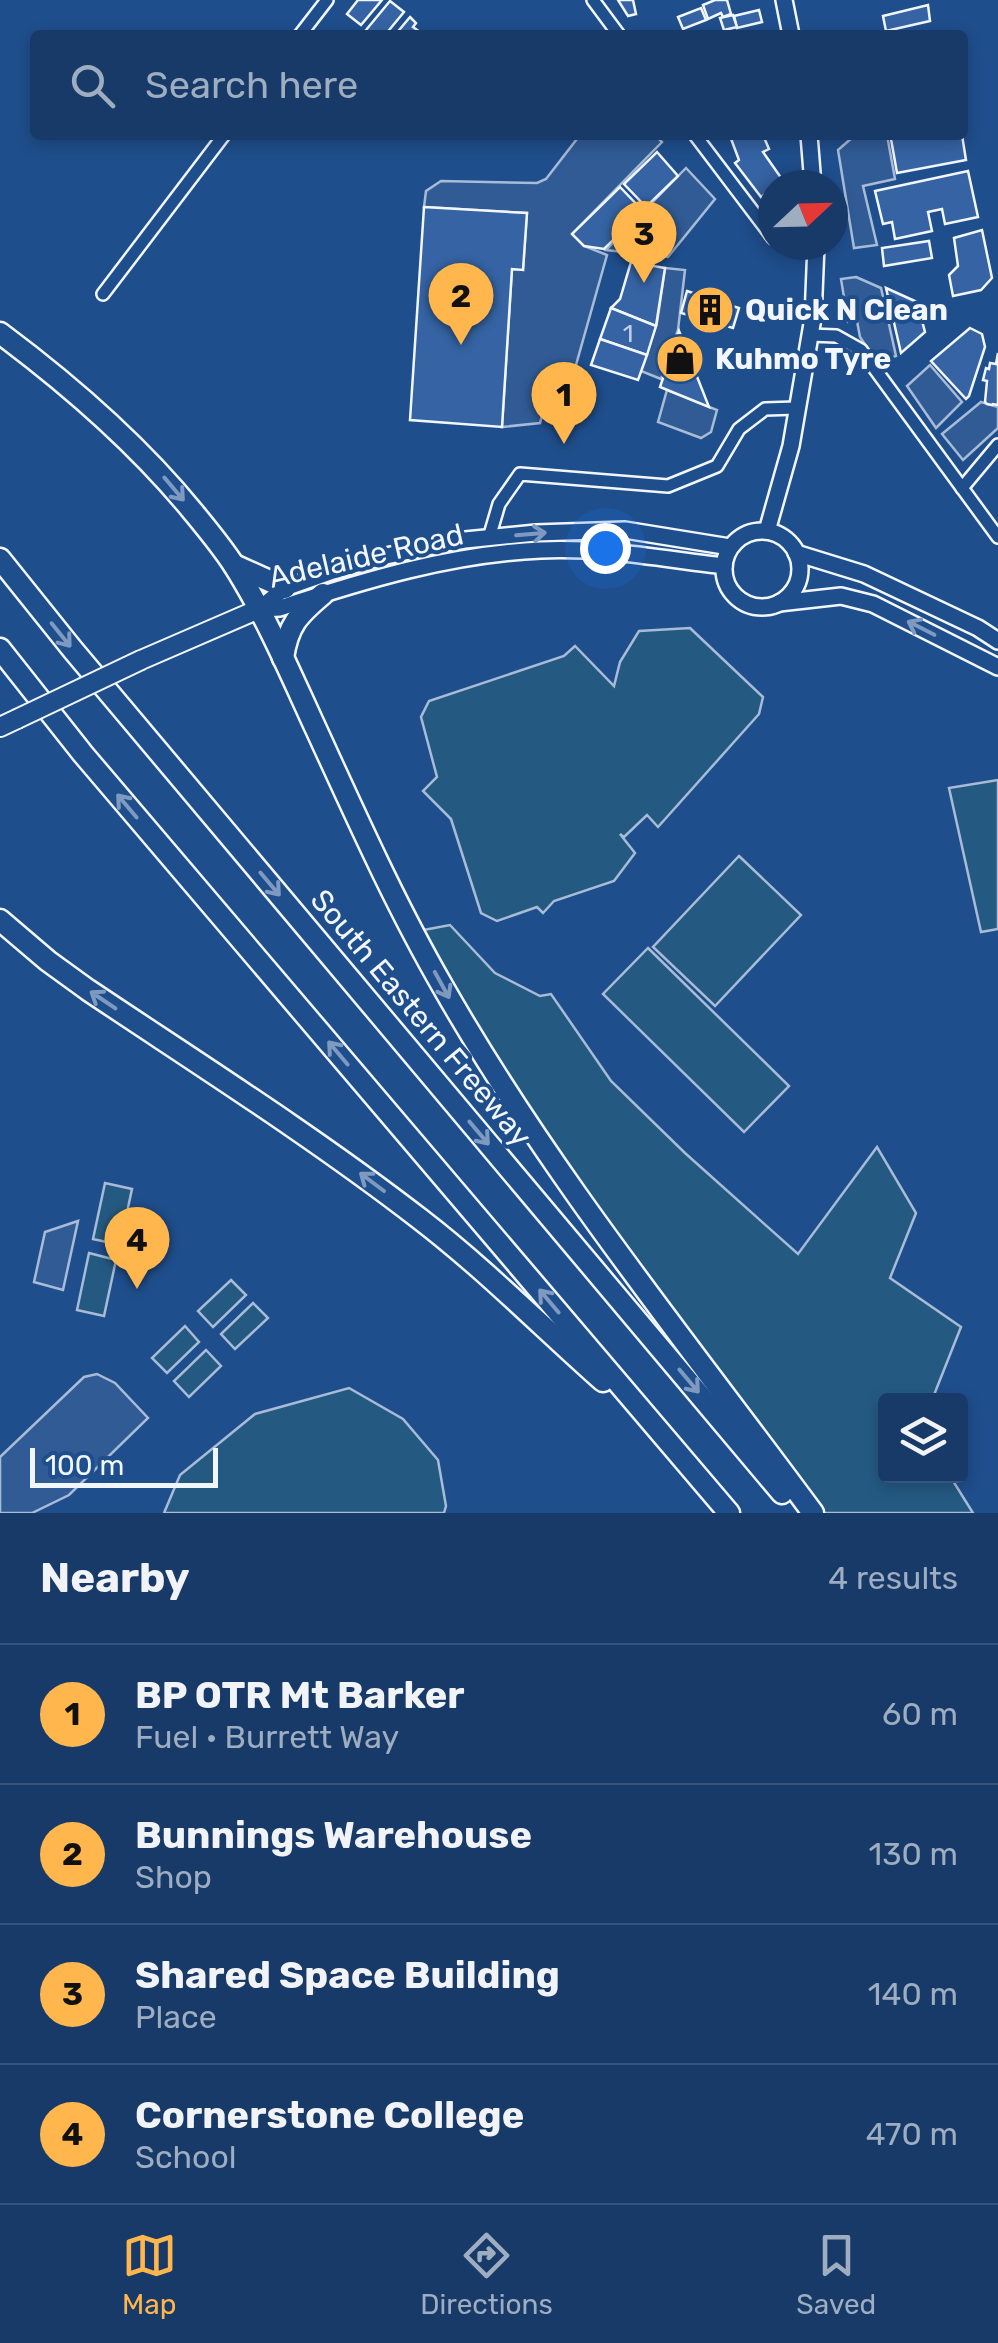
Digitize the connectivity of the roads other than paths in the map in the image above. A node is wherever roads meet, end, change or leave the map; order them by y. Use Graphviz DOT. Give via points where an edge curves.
graph roads {
  1 [pos="327,0"];
  2 [pos="593,0"];
  3 [pos="784,0"];
  4 [pos="304,30"];
  5 [pos="616,30"];
  6 [pos="791,30"];
  7 [pos="220,140"];
  8 [pos="699,140"];
  9 [pos="809,140"];
  10 [pos="812,170"];
  11 [pos="758,218"];
  12 [pos="815,260"];
  13 [pos="104,294"];
  14 [pos="0,333"];
  15 [pos="810,335"];
  16 [pos="797,408"];
  17 [pos="998,445"];
  18 [pos="962,488"];
  19 [pos="767,532"];
  20 [pos="998,537"];
  21 [pos="489,538"];
  22 [pos="730,547"];
  23 [pos="796,553"];
  24 [pos="0,559"];
  25 [pos="234,565"];
  26 [pos="724,566"];
  27 [pos="286,588"];
  28 [pos="323,594"];
  29 [pos="779,603"];
  30 [pos="259,609"];
  31 [pos="998,640"];
  32 [pos="0,649"];
  33 [pos="283,658"];
  34 [pos="998,668"];
  35 [pos="9,723"];
  36 [pos="0,920"];
  37 [pos="658,1428"];
  38 [pos="729,1513"];
  39 [pos="800,1513"];
  40 [pos="813,1513"];
  1 -- 4 [label="street"];
  2 -- 5 [label="street"];
  3 -- 6 [label="main road"];
  7 -- 13 [label="street"];
  8 -- 11 [label="street"];
  9 -- 10 [label="main road"];
  12 -- 15 [label="main road"];
  14 -- 25 [label="highway, one-way" via="133,444"];
  15 -- 16 [label="main road"];
  15 -- 18 [label="street" via="836,336 861,350"];
  16 -- 19 [label="main road"];
  16 -- 21 [label="street" via="765,409 739,429 717,466 668,486 520,474 499,504"];
  17 -- 18 [label="street"];
  18 -- 20 [label="street"];
  19 -- 22 [label="main road" via="746,534"];
  19 -- 23 [label="main road"];
  21 -- 22 [label="main road, Adelaide Road, one-way" via="625,530"];
  21 -- 27 [label="main road, Adelaide Road" via="377,558"];
  22 -- 26 [label="main road"];
  23 -- 29 [label="main road" via="795,587"];
  23 -- 31 [label="main road" via="864,574"];
  24 -- 39 [label="highway, South Eastern Freeway, one-way"];
  25 -- 27 [label="highway"];
  25 -- 30 [label="highway"];
  26 -- 28 [label="main road, Adelaide Road" via="541,550 401,571"];
  26 -- 29 [label="main road" via="736,598 757,607"];
  27 -- 30 [label="main road, Adelaide Road"];
  28 -- 30 [label="main road, Adelaide Road"];
  28 -- 33 [label="highway" via="292,624"];
  34 -- 29 [label="main road, one-way" via="873,604 841,596"];
  30 -- 33 [label="highway"];
  30 -- 35 [label="main road, Adelaide Road, bridge"];
  37 -- 32 [label="highway, one-way" via="82,754"];
  33 -- 40 [label="highway, one-way" via="396,899 474,1040 596,1221"];
  37 -- 36 [label="highway, one-way" via="424,1222 48,962"];
  37 -- 38 [label="highway"];
}
